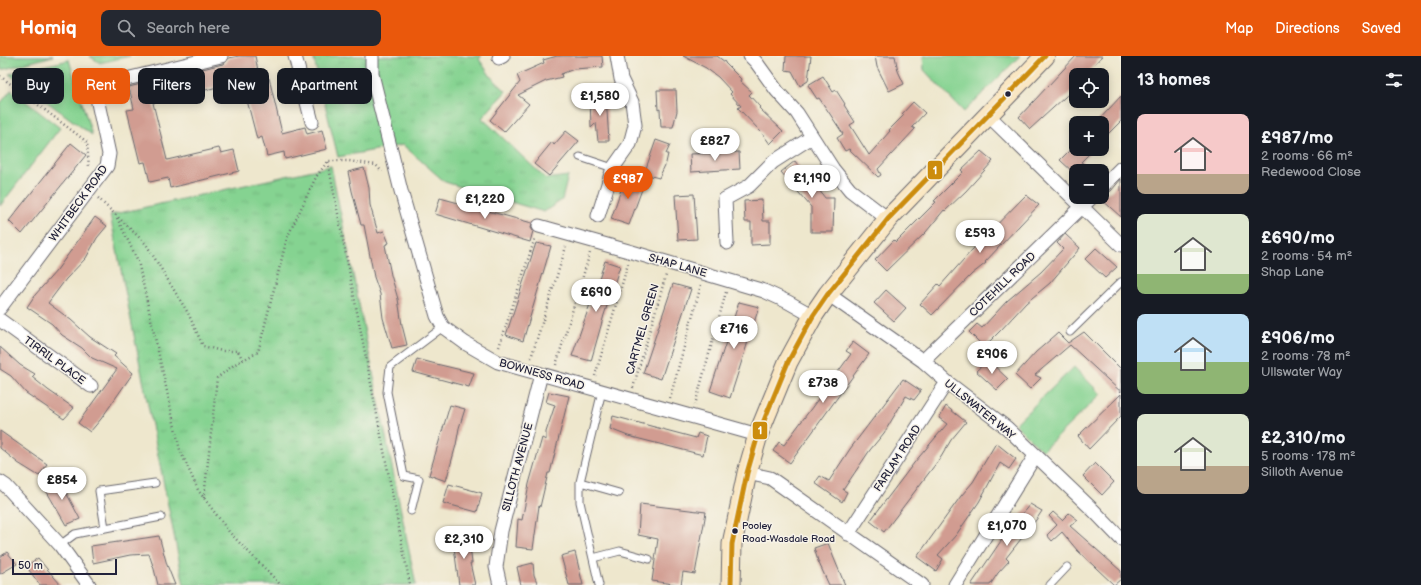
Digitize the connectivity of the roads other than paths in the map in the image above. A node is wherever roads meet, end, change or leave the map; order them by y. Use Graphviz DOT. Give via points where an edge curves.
graph roads {
  1 [pos="221,56"];
  2 [pos="295,56"];
  3 [pos="372,56"];
  4 [pos="617,56"];
  5 [pos="1045,56"];
  6 [pos="756,58"];
  7 [pos="988,115"];
  8 [pos="312,122"];
  9 [pos="812,137"];
  10 [pos="580,157"];
  11 [pos="613,168"];
  12 [pos="1121,168"];
  13 [pos="1109,179"];
  14 [pos="1085,204"];
  15 [pos="1082,207"];
  16 [pos="598,216"];
  17 [pos="888,219"];
  18 [pos="539,226"];
  19 [pos="727,243"];
  20 [pos="1121,245"];
  21 [pos="1121,282"];
  22 [pos="828,294"];
  23 [pos="0,308"];
  24 [pos="813,316"];
  25 [pos="0,320"];
  26 [pos="443,327"];
  27 [pos="1070,332"];
  28 [pos="923,361"];
  29 [pos="547,375"];
  30 [pos="946,382"];
  31 [pos="91,386"];
  32 [pos="597,389"];
  33 [pos="758,435"];
  34 [pos="1036,456"];
  35 [pos="747,473"];
  36 [pos="0,482"];
  37 [pos="155,482"];
  38 [pos="580,482"];
  39 [pos="618,493"];
  40 [pos="411,511"];
  41 [pos="161,517"];
  42 [pos="105,528"];
  43 [pos="848,534"];
  44 [pos="1121,538"];
  45 [pos="60,545"];
  46 [pos="593,558"];
  47 [pos="649,559"];
  48 [pos="1068,568"];
  49 [pos="89,585"];
  50 [pos="500,585"];
  51 [pos="599,585"];
  52 [pos="731,585"];
  53 [pos="922,585"];
  54 [pos="955,585"];
  55 [pos="1050,585"];
  1 -- 23 [label="street, WHITBECK ROAD" via="114,82 101,88 98,103 109,154 107,166"];
  2 -- 8 [label="street"];
  3 -- 26 [label="street, BOWNESS ROAD" via="372,74 401,191 437,316"];
  4 -- 11 [label="street" via="620,79 632,102 635,125 630,144"];
  5 -- 7 [label="street"];
  6 -- 9 [label="street" via="776,91 797,113"];
  7 -- 15 [label="street"];
  7 -- 17 [label="street"];
  9 -- 17 [label="street" via="850,190"];
  9 -- 19 [label="street" via="773,162 749,186 725,199"];
  10 -- 11 [label="lane"];
  11 -- 16 [label="street"];
  12 -- 13 [label="street"];
  14 -- 15 [label="street, COTEHILL ROAD"];
  15 -- 20 [label="street"];
  15 -- 28 [label="street, COTEHILL ROAD"];
  17 -- 22 [label="street"];
  18 -- 24 [label="street, SHAP LANE" via="764,291"];
  21 -- 27 [label="lane"];
  22 -- 24 [label="street"];
  22 -- 28 [label="street, ULLSWATER WAY"];
  24 -- 33 [label="street" via="788,362"];
  25 -- 31 [label="street, TIRRIL PLACE"];
  26 -- 29 [label="street, BOWNESS ROAD" via="464,343 495,360"];
  26 -- 40 [label="lane" via="390,367 387,392 404,476 419,480"];
  28 -- 30 [label="street, ULLSWATER WAY"];
  29 -- 32 [label="street, BOWNESS ROAD"];
  29 -- 50 [label="street, SILLOTH AVENUE" via="501,531 496,567"];
  30 -- 34 [label="street, ULLSWATER WAY" via="1007,428"];
  30 -- 43 [label="street, FARLAM ROAD"];
  32 -- 33 [label="street, BOWNESS ROAD"];
  32 -- 38 [label="lane"];
  33 -- 35 [label="street"];
  34 -- 44 [label="street, ULLSWATER WAY"];
  34 -- 54 [label="street"];
  35 -- 43 [label="street" via="770,478"];
  35 -- 52 [label="street" via="732,544"];
  36 -- 45 [label="street"];
  37 -- 42 [label="lane" via="99,491"];
  38 -- 39 [label="lane"];
  38 -- 46 [label="lane" via="580,502"];
  41 -- 42 [label="lane"];
  42 -- 45 [label="lane" via="74,534"];
  43 -- 53 [label="street"];
  45 -- 49 [label="street"];
  46 -- 47 [label="lane" via="620,551"];
  46 -- 51 [label="lane"];
  48 -- 55 [label="lane"];
}
